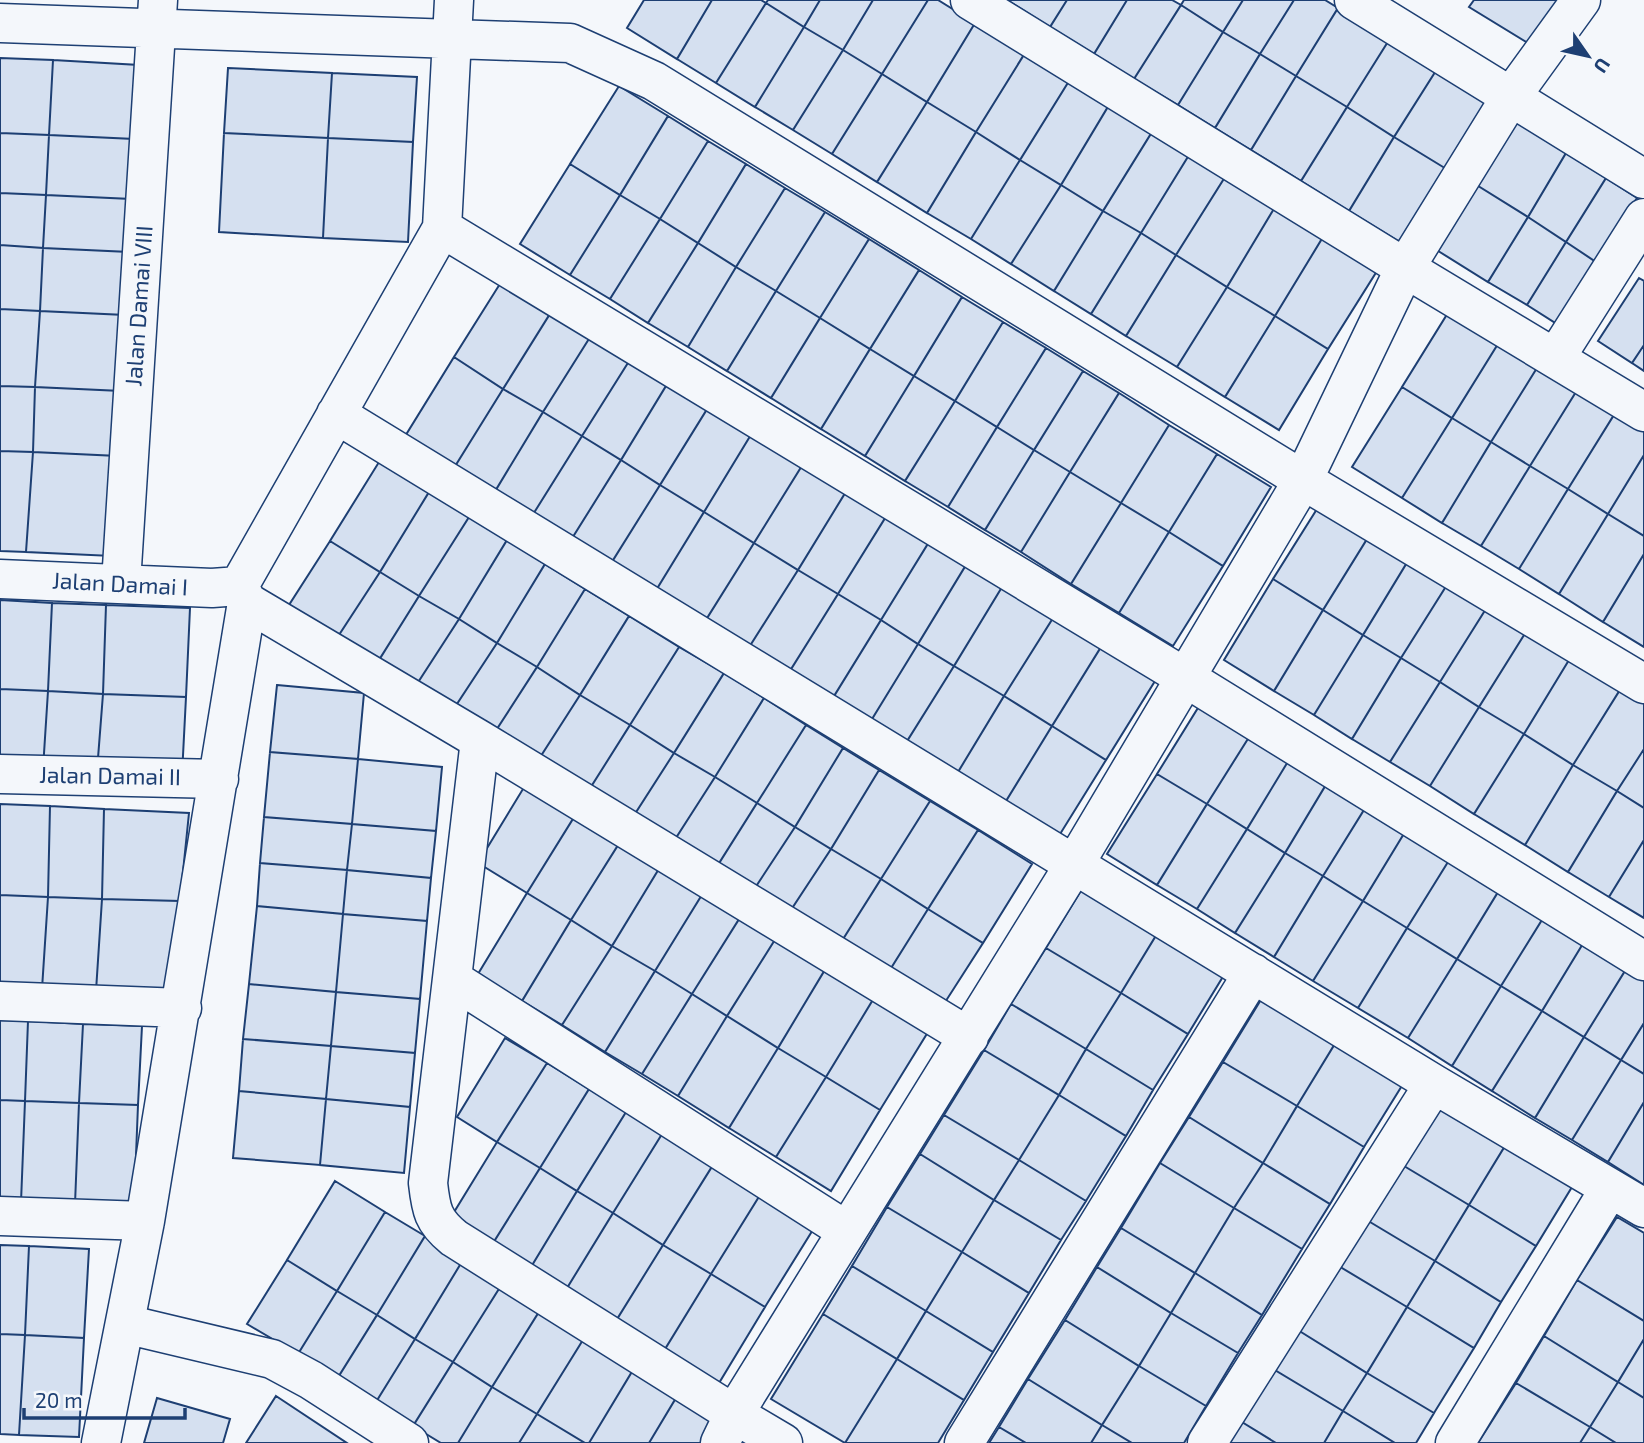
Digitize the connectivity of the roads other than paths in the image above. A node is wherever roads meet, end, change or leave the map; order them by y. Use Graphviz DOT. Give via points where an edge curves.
graph roads {
  1 [pos="454,0"];
  2 [pos="970,0"];
  3 [pos="1354,0"];
  4 [pos="1581,0"];
  5 [pos="157,15"];
  6 [pos="0,23"];
  7 [pos="452,38"];
  8 [pos="1510,98"];
  9 [pos="1644,179"];
  10 [pos="1644,218"];
  11 [pos="442,228"];
  12 [pos="1405,268"];
  13 [pos="1556,357"];
  14 [pos="1644,412"];
  15 [pos="336,414"];
  16 [pos="1303,480"];
  17 [pos="0,579"];
  18 [pos="121,583"];
  19 [pos="243,594"];
  20 [pos="1186,678"];
  21 [pos="1644,684"];
  22 [pos="480,740"];
  23 [pos="0,774"];
  24 [pos="219,779"];
  25 [pos="1074,865"];
  26 [pos="1644,961"];
  27 [pos="1254,973"];
  28 [pos="452,979"];
  29 [pos="0,1001"];
  30 [pos="181,1008"];
  31 [pos="969,1037"];
  32 [pos="1434,1084"];
  33 [pos="1610,1188"];
  34 [pos="1644,1208"];
  35 [pos="0,1216"];
  36 [pos="145,1221"];
  37 [pos="847,1231"];
  38 [pos="125,1324"];
  39 [pos="727,1429"];
  40 [pos="101,1443"];
  41 [pos="409,1443"];
  42 [pos="783,1443"];
  43 [pos="964,1443"];
  44 [pos="1207,1443"];
  45 [pos="1455,1443"];
  1 -- 7 [label="street"];
  2 -- 12 [label="street"];
  3 -- 8 [label="street"];
  4 -- 8 [label="street"];
  5 -- 6 [label="street"];
  5 -- 7 [label="street"];
  5 -- 18 [label="street, Jalan Damai VIII"];
  7 -- 11 [label="street"];
  7 -- 16 [label="street" via="570,43 654,81"];
  8 -- 9 [label="street"];
  8 -- 12 [label="street"];
  10 -- 13 [label="street"];
  11 -- 15 [label="street"];
  11 -- 20 [label="street"];
  12 -- 13 [label="street"];
  12 -- 16 [label="street"];
  13 -- 14 [label="street"];
  15 -- 19 [label="street"];
  15 -- 25 [label="street"];
  16 -- 20 [label="street"];
  16 -- 21 [label="street"];
  17 -- 18 [label="street, Jalan Damai I"];
  18 -- 19 [label="street, Jalan Damai I"];
  19 -- 22 [label="street"];
  19 -- 24 [label="street"];
  20 -- 25 [label="street"];
  20 -- 26 [label="street"];
  22 -- 28 [label="street"];
  22 -- 31 [label="street"];
  23 -- 24 [label="street, Jalan Damai II"];
  24 -- 30 [label="street"];
  25 -- 27 [label="street"];
  25 -- 31 [label="street"];
  27 -- 32 [label="street"];
  27 -- 43 [label="street"];
  28 -- 37 [label="street"];
  28 -- 39 [label="street" via="428,1183 431,1208 440,1226"];
  29 -- 30 [label="street"];
  30 -- 36 [label="street"];
  31 -- 37 [label="street"];
  32 -- 33 [label="street"];
  32 -- 44 [label="street"];
  33 -- 34 [label="street"];
  33 -- 45 [label="street"];
  35 -- 36 [label="street"];
  36 -- 38 [label="street"];
  37 -- 39 [label="street"];
  38 -- 40 [label="street"];
  38 -- 41 [label="street" via="272,1359"];
  39 -- 42 [label="street"];
}
